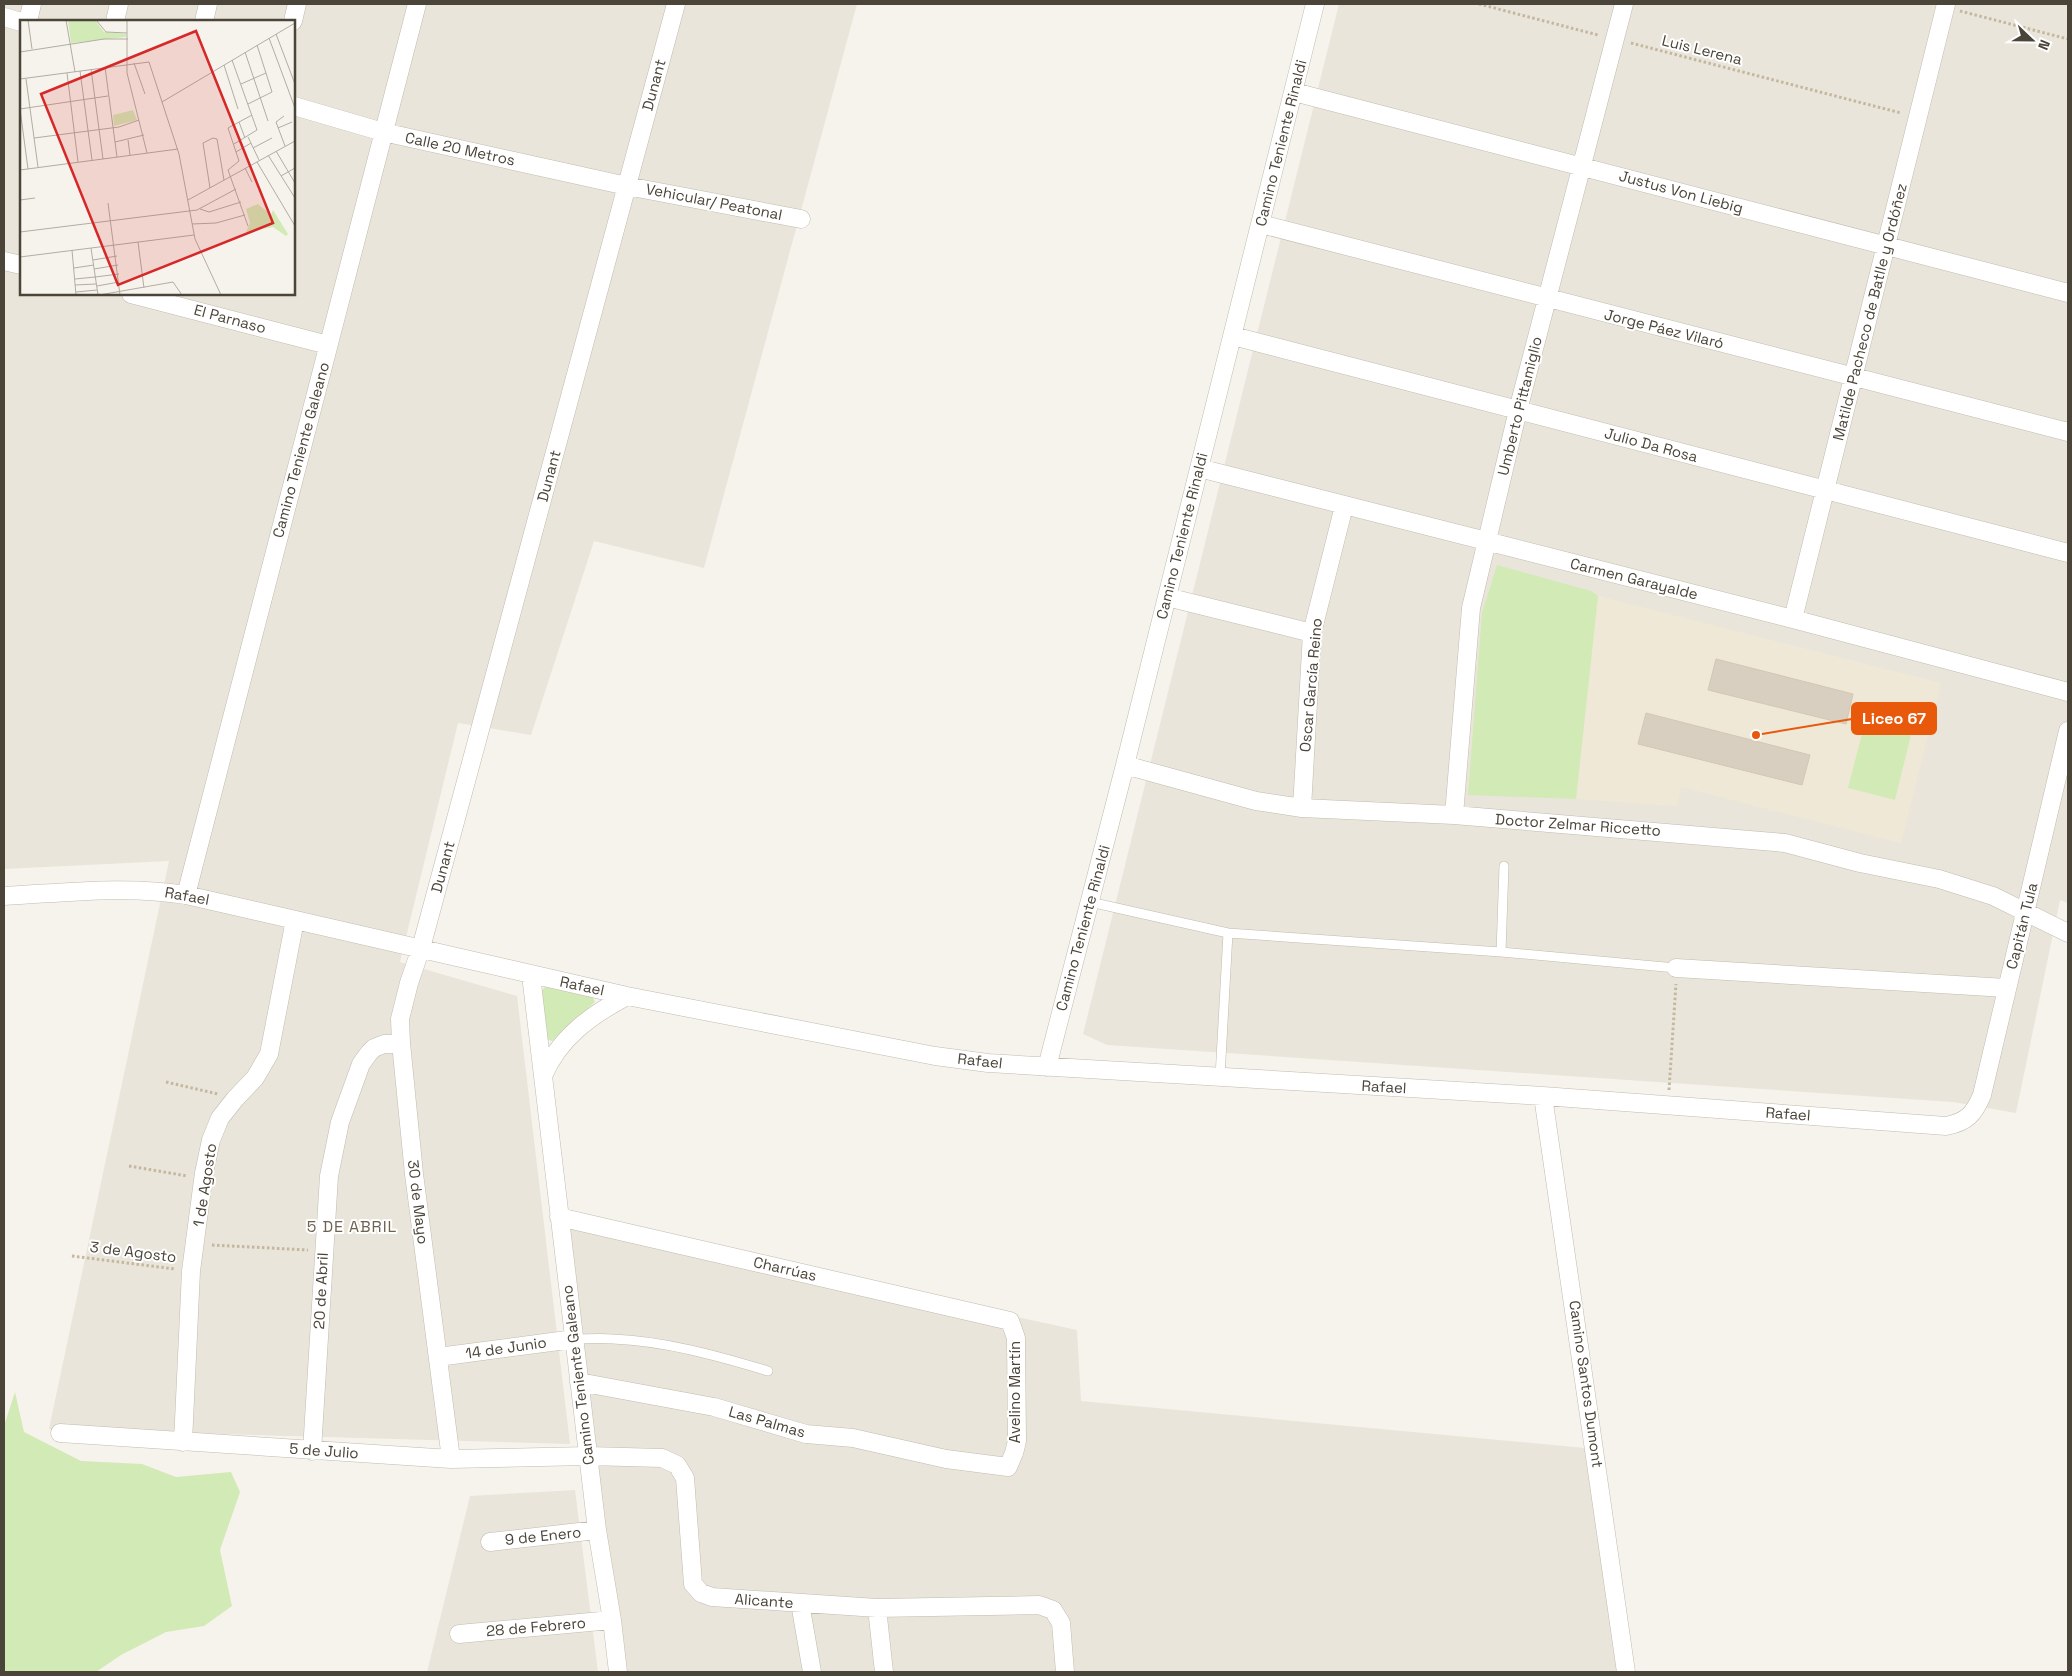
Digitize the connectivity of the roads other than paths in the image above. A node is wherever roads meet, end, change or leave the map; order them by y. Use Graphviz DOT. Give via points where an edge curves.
graph roads {
  1 [pos="32,4"];
  2 [pos="119,4"];
  3 [pos="208,4"];
  4 [pos="297,4"];
  5 [pos="417,4"];
  6 [pos="676,4"];
  7 [pos="1316,4"];
  8 [pos="1624,4"];
  9 [pos="1946,6"];
  10 [pos="4,17"];
  11 [pos="28,20"];
  12 [pos="115,20"];
  13 [pos="204,20"];
  14 [pos="293,20"];
  15 [pos="20,22"];
  16 [pos="1294,92"];
  17 [pos="295,106"];
  18 [pos="383,132"];
  19 [pos="1582,166"];
  20 [pos="627,186"];
  21 [pos="801,219"];
  22 [pos="1261,224"];
  23 [pos="1886,245"];
  24 [pos="4,261"];
  25 [pos="20,265"];
  26 [pos="2068,294"];
  27 [pos="135,295"];
  28 [pos="1547,299"];
  29 [pos="1234,336"];
  30 [pos="328,345"];
  31 [pos="1854,376"];
  32 [pos="1518,410"];
  33 [pos="2068,432"];
  34 [pos="1199,468"];
  35 [pos="1825,491"];
  36 [pos="1344,506"];
  37 [pos="1486,542"];
  38 [pos="2068,553"];
  39 [pos="1167,598"];
  40 [pos="1793,619"];
  41 [pos="1312,633"];
  42 [pos="2068,692"];
  43 [pos="2068,731"];
  44 [pos="1125,765"];
  45 [pos="1302,808"];
  46 [pos="1454,815"];
  47 [pos="1504,866"];
  48 [pos="4,896"];
  49 [pos="186,896"];
  50 [pos="1090,902"];
  51 [pos="2025,912"];
  52 [pos="295,920"];
  53 [pos="1228,933"];
  54 [pos="2068,933"];
  55 [pos="421,948"];
  56 [pos="1501,952"];
  57 [pos="1676,968"];
  58 [pos="531,975"];
  59 [pos="2006,988"];
  60 [pos="627,996"];
  61 [pos="400,1044"];
  62 [pos="1046,1067"];
  63 [pos="542,1077"];
  64 [pos="1220,1077"];
  65 [pos="1543,1096"];
  66 [pos="1969,1117"];
  67 [pos="559,1217"];
  68 [pos="1010,1321"];
  69 [pos="574,1339"];
  70 [pos="438,1357"];
  71 [pos="768,1371"];
  72 [pos="579,1382"];
  73 [pos="60,1433"];
  74 [pos="183,1442"];
  75 [pos="312,1451"];
  76 [pos="588,1456"];
  77 [pos="451,1459"];
  78 [pos="1010,1462"];
  79 [pos="597,1530"];
  80 [pos="490,1542"];
  81 [pos="800,1603"];
  82 [pos="877,1608"];
  83 [pos="612,1620"];
  84 [pos="459,1634"];
  85 [pos="618,1672"];
  86 [pos="812,1672"];
  87 [pos="884,1672"];
  88 [pos="1065,1672"];
  89 [pos="1626,1672"];
  1 -- 11 [label="street"];
  2 -- 12 [label="street"];
  3 -- 13 [label="street"];
  4 -- 14 [label="street"];
  5 -- 18 [label="street, Camino Teniente Galeano"];
  6 -- 20 [label="street, Dunant"];
  7 -- 16 [label="street, Camino Teniente Rinaldi"];
  8 -- 19 [label="street, Umberto Pittamiglio"];
  9 -- 23 [label="street, Matilde Pacheco de Batlle y Ordóñez"];
  10 -- 15 [label="street"];
  16 -- 19 [label="street, Justus Von Liebig"];
  16 -- 22 [label="street, Camino Teniente Rinaldi"];
  17 -- 18 [label="street, Calle 20 Metros"];
  18 -- 20 [label="street, Calle 20 Metros"];
  18 -- 30 [label="street, Camino Teniente Galeano"];
  19 -- 23 [label="street, Justus Von Liebig"];
  19 -- 28 [label="street, Umberto Pittamiglio"];
  20 -- 21 [label="street, Vehicular/ Peatonal"];
  20 -- 55 [label="street, Dunant"];
  22 -- 28 [label="street, Jorge Páez Vilaró"];
  22 -- 29 [label="street, Camino Teniente Rinaldi"];
  23 -- 26 [label="street, Justus Von Liebig"];
  23 -- 31 [label="street, Matilde Pacheco de Batlle y Ordóñez"];
  24 -- 25 [label="street"];
  27 -- 30 [label="street, El Parnaso"];
  28 -- 31 [label="street, Jorge Páez Vilaró"];
  28 -- 32 [label="street, Umberto Pittamiglio"];
  29 -- 32 [label="street, Julio Da Rosa"];
  29 -- 34 [label="street, Camino Teniente Rinaldi"];
  30 -- 49 [label="street, Camino Teniente Galeano"];
  31 -- 33 [label="street, Jorge Páez Vilaró"];
  31 -- 35 [label="street, Matilde Pacheco de Batlle y Ordóñez"];
  32 -- 35 [label="street, Julio Da Rosa"];
  32 -- 37 [label="street, Umberto Pittamiglio"];
  34 -- 36 [label="street, Carmen Garayalde"];
  34 -- 39 [label="street, Camino Teniente Rinaldi"];
  35 -- 38 [label="street, Julio Da Rosa"];
  35 -- 40 [label="street, Matilde Pacheco de Batlle y Ordóñez"];
  36 -- 37 [label="street, Carmen Garayalde"];
  36 -- 41 [label="street, Oscar García Reino"];
  37 -- 40 [label="street, Carmen Garayalde"];
  37 -- 46 [label="street, Umberto Pittamiglio" via="1471,608"];
  39 -- 41 [label="street"];
  39 -- 44 [label="street, Camino Teniente Rinaldi"];
  40 -- 42 [label="street, Carmen Garayalde"];
  41 -- 45 [label="street, Oscar García Reino"];
  43 -- 51 [label="street, Capitán Tula"];
  44 -- 45 [label="street, Doctor Zelmar Riccetto" via="1256,801"];
  44 -- 50 [label="street, Camino Teniente Rinaldi"];
  45 -- 46 [label="street, Doctor Zelmar Riccetto"];
  46 -- 51 [label="street, Doctor Zelmar Riccetto" via="1785,843 1938,879 1993,896"];
  47 -- 56 [label="lane"];
  48 -- 49 [label="street, Rafael" via="146,890"];
  49 -- 52 [label="street, Rafael"];
  50 -- 53 [label="lane"];
  50 -- 62 [label="street, Camino Teniente Rinaldi"];
  51 -- 54 [label="street"];
  51 -- 59 [label="street, Capitán Tula"];
  52 -- 55 [label="street, Rafael"];
  52 -- 74 [label="street, 1 de Agosto" via="269,1054 255,1078 220,1118 211,1140 191,1271"];
  53 -- 56 [label="lane"];
  53 -- 64 [label="lane"];
  55 -- 58 [label="street, Rafael"];
  55 -- 61 [label="street, 30 de Mayo" via="400,1018"];
  56 -- 57 [label="lane"];
  57 -- 59 [label="street"];
  58 -- 60 [label="street, Rafael"];
  58 -- 63 [label="street, Camino Teniente Galeano"];
  59 -- 66 [label="street, Capitán Tula" via="1982,1095"];
  60 -- 62 [label="street, Rafael" via="935,1056 988,1064"];
  60 -- 63 [label="street" via="601,1009 560,1045"];
  61 -- 70 [label="street, 30 de Mayo"];
  61 -- 75 [label="street, 20 de Abril" via="374,1048 361,1064 340,1122 329,1176"];
  62 -- 64 [label="street, Rafael"];
  63 -- 67 [label="street, Camino Teniente Galeano"];
  64 -- 65 [label="street, Rafael"];
  65 -- 66 [label="street, Rafael" via="1946,1126 1959,1124"];
  65 -- 89 [label="street, Camino Santos Dumont"];
  67 -- 68 [label="street, Charrúas"];
  67 -- 69 [label="street, Camino Teniente Galeano"];
  68 -- 78 [label="street, Avelino Martín" via="1016,1338 1018,1389 1016,1442"];
  69 -- 70 [label="street, 14 de Junio"];
  69 -- 71 [label="lane" via="657,1344"];
  69 -- 72 [label="street, Camino Teniente Galeano"];
  70 -- 77 [label="street, 30 de Mayo"];
  72 -- 76 [label="street, Camino Teniente Galeano"];
  72 -- 78 [label="street, Las Palmas" via="714,1407 806,1434 853,1438 992,1466 1008,1468"];
  73 -- 74 [label="street, 5 de Julio"];
  74 -- 75 [label="street, 5 de Julio"];
  75 -- 77 [label="street, 5 de Julio"];
  76 -- 77 [label="street, 5 de Julio"];
  76 -- 79 [label="street, Camino Teniente Galeano"];
  76 -- 81 [label="street, Alicante" via="662,1458 677,1465 685,1478 692,1584 701,1593 712,1597"];
  79 -- 80 [label="street, 9 de Enero"];
  79 -- 83 [label="street, Camino Teniente Galeano"];
  81 -- 82 [label="street, Alicante"];
  81 -- 86 [label="street"];
  82 -- 87 [label="street"];
  82 -- 88 [label="street, Alicante" via="1039,1605 1053,1610 1061,1622"];
  83 -- 84 [label="street, 28 de Febrero"];
  83 -- 85 [label="street, Camino Teniente Galeano"];
}
